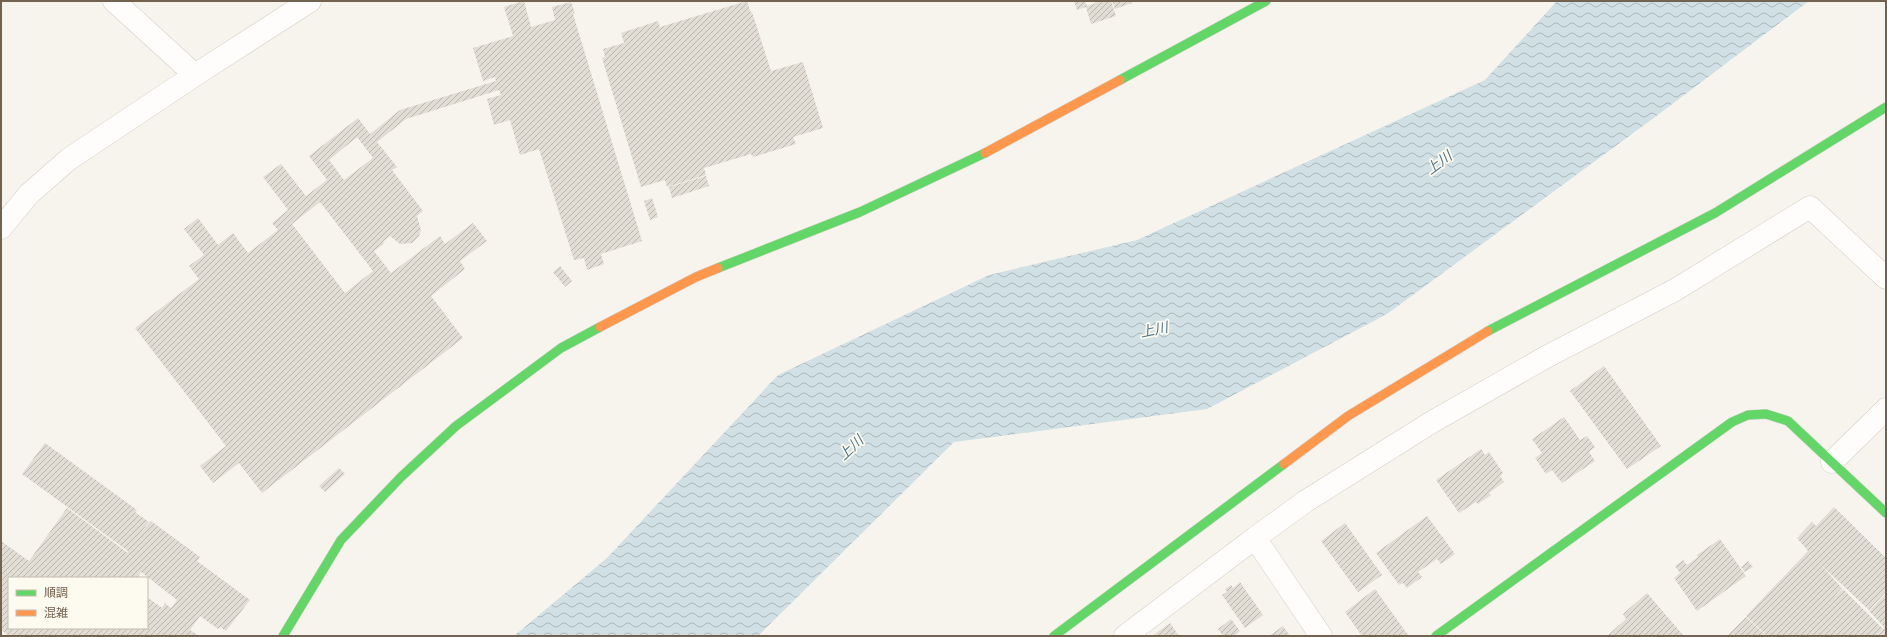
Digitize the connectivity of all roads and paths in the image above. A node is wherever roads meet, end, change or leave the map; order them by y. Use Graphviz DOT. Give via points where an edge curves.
graph roads {
  1 [pos="114,1"];
  2 [pos="310,1"];
  3 [pos="1266,1"];
  4 [pos="194,75"];
  5 [pos="1886,107"];
  6 [pos="1,228"];
  7 [pos="1886,278"];
  8 [pos="1886,409"];
  9 [pos="1832,462"];
  10 [pos="1886,513"];
  11 [pos="1256,538"];
  12 [pos="283,636"];
  13 [pos="1054,636"];
  14 [pos="1125,636"];
  15 [pos="1321,636"];
  16 [pos="1436,636"];
  1 -- 4 [label="street"];
  2 -- 4 [label="street"];
  3 -- 12 [label="street" via="994,148 860,212 696,277 561,348 456,426 401,477 341,540"];
  4 -- 6 [label="street" via="69,159 29,194"];
  5 -- 13 [label="street" via="1716,213 1485,333 1348,416"];
  7 -- 11 [label="street" via="1810,207 1675,290 1546,357 1432,422 1306,501"];
  8 -- 9 [label="street"];
  9 -- 10 [label="street"];
  9 -- 16 [label="street" via="1788,421 1766,414 1748,415 1732,422"];
  11 -- 14 [label="street"];
  11 -- 15 [label="street"];
}
